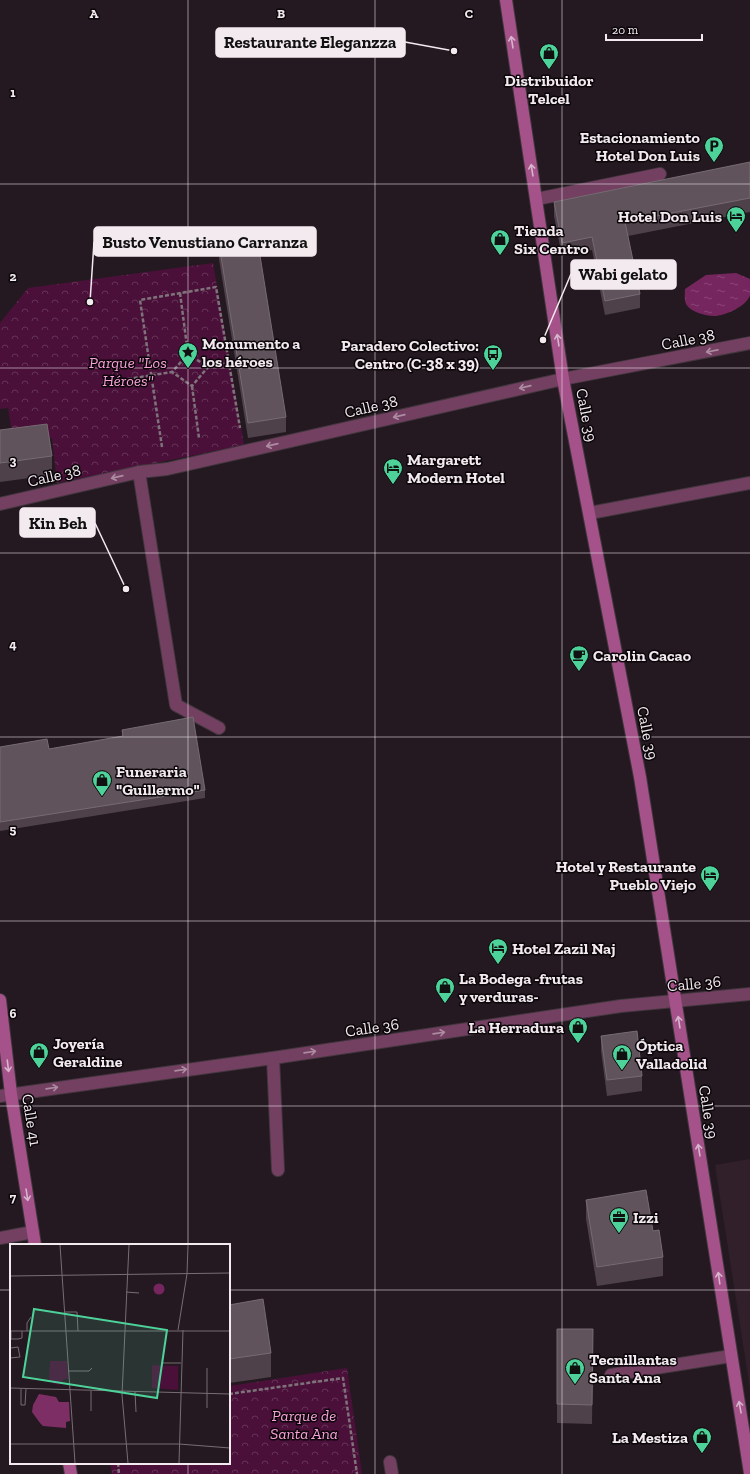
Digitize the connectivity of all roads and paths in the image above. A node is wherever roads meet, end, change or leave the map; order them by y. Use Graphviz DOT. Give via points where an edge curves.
graph roads {
  1 [pos="506,0"];
  2 [pos="660,174"];
  3 [pos="536,199"];
  4 [pos="180,293"];
  5 [pos="750,343"];
  6 [pos="188,354"];
  7 [pos="228,362"];
  8 [pos="208,367"];
  9 [pos="172,372"];
  10 [pos="151,376"];
  11 [pos="563,379"];
  12 [pos="122,380"];
  13 [pos="192,386"];
  14 [pos="240,430"];
  15 [pos="206,460"];
  16 [pos="167,469"];
  17 [pos="139,472"];
  18 [pos="750,483"];
  19 [pos="0,504"];
  20 [pos="590,513"];
  21 [pos="219,728"];
  22 [pos="750,994"];
  23 [pos="0,1000"];
  24 [pos="675,1000"];
  25 [pos="273,1058"];
  26 [pos="6,1095"];
  27 [pos="278,1170"];
  28 [pos="33,1232"];
  29 [pos="0,1238"];
  30 [pos="35,1244"];
  31 [pos="730,1356"];
  32 [pos="611,1375"];
  33 [pos="230,1394"];
  34 [pos="390,1462"];
  35 [pos="69,1464"];
  36 [pos="118,1464"];
  37 [pos="750,1473"];
  38 [pos="71,1474"];
  39 [pos="119,1474"];
  40 [pos="357,1474"];
  41 [pos="392,1474"];
  3 -- 1 [label="main road, Calle 39, one-way"];
  2 -- 3 [label="street"];
  11 -- 3 [label="main road, Calle 39, one-way"];
  4 -- 6 [label="path"];
  4 -- 7 [label="path" via="216,287"];
  4 -- 10 [label="path" via="140,300"];
  5 -- 11 [label="street, Calle 38, one-way"];
  6 -- 8 [label="path"];
  6 -- 9 [label="path"];
  7 -- 8 [label="path"];
  7 -- 14 [label="path"];
  8 -- 13 [label="path"];
  9 -- 10 [label="path"];
  9 -- 13 [label="path"];
  10 -- 12 [label="path"];
  10 -- 16 [label="path"];
  11 -- 15 [label="street, Calle 38, one-way"];
  11 -- 20 [label="main road, Calle 39"];
  13 -- 15 [label="path" via="200,444"];
  15 -- 16 [label="street, Calle 38"];
  16 -- 17 [label="street, Calle 38"];
  17 -- 19 [label="street, Calle 38, one-way"];
  17 -- 21 [label="street" via="176,705"];
  18 -- 20 [label="street"];
  20 -- 24 [label="main road, Calle 39" via="640,777"];
  22 -- 24 [label="street, Calle 36"];
  23 -- 26 [label="main road, Calle 41, one-way"];
  25 -- 24 [label="street, Calle 36, one-way"];
  31 -- 24 [label="main road, Calle 39, one-way"];
  26 -- 25 [label="street, Calle 36, one-way"];
  25 -- 27 [label="street"];
  26 -- 28 [label="main road, Calle 41, one-way"];
  28 -- 29 [label="street"];
  28 -- 30 [label="main road, Calle 41"];
  31 -- 32 [label="street"];
  37 -- 31 [label="main road, Calle 39, one-way"];
  33 -- 40 [label="path" via="343,1378"];
  34 -- 41 [label="street"];
  35 -- 38 [label="main road"];
  36 -- 39 [label="path"];
}
